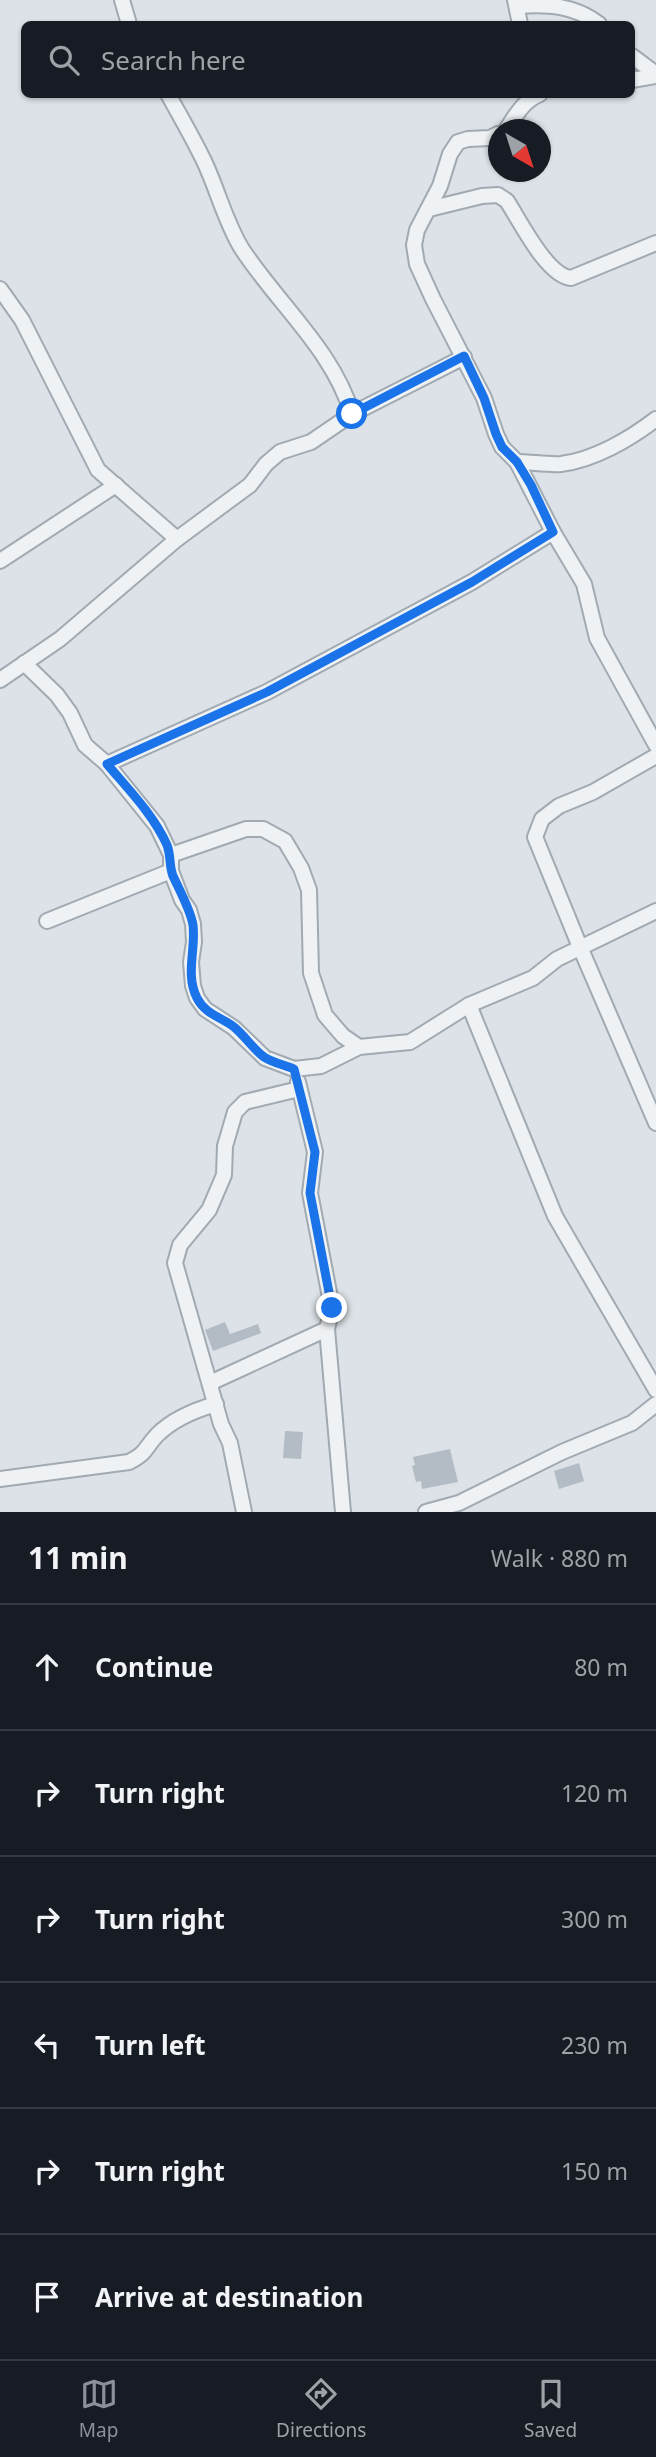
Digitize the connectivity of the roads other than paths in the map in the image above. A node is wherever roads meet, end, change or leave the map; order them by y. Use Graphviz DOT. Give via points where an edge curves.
graph roads {
  1 [pos="122,0"];
  2 [pos="516,3"];
  3 [pos="128,21"];
  4 [pos="519,21"];
  5 [pos="595,21"];
  6 [pos="635,58"];
  7 [pos="656,75"];
  8 [pos="635,79"];
  9 [pos="170,98"];
  10 [pos="531,98"];
  11 [pos="513,119"];
  12 [pos="488,138"];
  13 [pos="429,209"];
  14 [pos="656,243"];
  15 [pos="0,289"];
  16 [pos="464,356"];
  17 [pos="352,414"];
  18 [pos="656,419"];
  19 [pos="517,462"];
  20 [pos="116,485"];
  21 [pos="553,532"];
  22 [pos="177,538"];
  23 [pos="2,556"];
  24 [pos="24,663"];
  25 [pos="0,680"];
  26 [pos="656,745"];
  27 [pos="656,756"];
  28 [pos="107,764"];
  29 [pos="171,855"];
  30 [pos="171,871"];
  31 [pos="656,911"];
  32 [pos="47,921"];
  33 [pos="580,947"];
  34 [pos="469,1005"];
  35 [pos="359,1047"];
  36 [pos="294,1069"];
  37 [pos="299,1089"];
  38 [pos="656,1123"];
  39 [pos="327,1329"];
  40 [pos="210,1382"];
  41 [pos="656,1390"];
  42 [pos="216,1404"];
  43 [pos="656,1404"];
  44 [pos="0,1479"];
  45 [pos="244,1512"];
  46 [pos="343,1512"];
  47 [pos="426,1512"];
  1 -- 3 [label="street"];
  2 -- 4 [label="street"];
  2 -- 5 [label="street" via="571,9"];
  6 -- 7 [label="street"];
  7 -- 8 [label="street"];
  9 -- 17 [label="street" via="241,248 334,373"];
  10 -- 11 [label="street"];
  12 -- 13 [label="street" via="458,142"];
  13 -- 14 [label="street" via="498,195 507,201 550,267 563,277 571,278"];
  13 -- 16 [label="street" via="417,230 417,264"];
  15 -- 20 [label="street" via="22,320 98,470"];
  16 -- 17 [label="street"];
  16 -- 19 [label="street" via="499,440"];
  17 -- 22 [label="street" via="311,442 280,453 250,485"];
  18 -- 19 [label="street" via="585,459 559,464"];
  19 -- 21 [label="street"];
  20 -- 22 [label="street"];
  20 -- 23 [label="street"];
  21 -- 26 [label="street" via="584,583 597,638"];
  21 -- 28 [label="street" via="472,582 267,692"];
  22 -- 24 [label="street" via="60,639"];
  24 -- 25 [label="street"];
  24 -- 28 [label="street" via="57,695 85,744"];
  27 -- 33 [label="street" via="541,819 535,837"];
  28 -- 29 [label="street" via="151,818"];
  29 -- 30 [label="street"];
  29 -- 35 [label="street" via="246,829 263,829 285,841 309,890 311,973 325,1015"];
  30 -- 32 [label="street"];
  30 -- 36 [label="street" via="193,924 191,962 197,998 265,1058"];
  31 -- 33 [label="street"];
  33 -- 34 [label="street" via="533,978"];
  33 -- 38 [label="street"];
  34 -- 35 [label="street" via="410,1042"];
  34 -- 41 [label="street" via="555,1216"];
  35 -- 36 [label="street" via="321,1066"];
  36 -- 37 [label="street"];
  37 -- 39 [label="street" via="315,1152 310,1193 332,1308"];
  37 -- 40 [label="street" via="245,1102 235,1112 225,1146 224,1175 209,1210 180,1245 175,1263"];
  39 -- 40 [label="street"];
  39 -- 46 [label="street"];
  40 -- 42 [label="street"];
  42 -- 44 [label="street" via="189,1412 129,1462"];
  42 -- 45 [label="street" via="230,1443"];
  43 -- 47 [label="street" via="632,1423 459,1503"];
}
